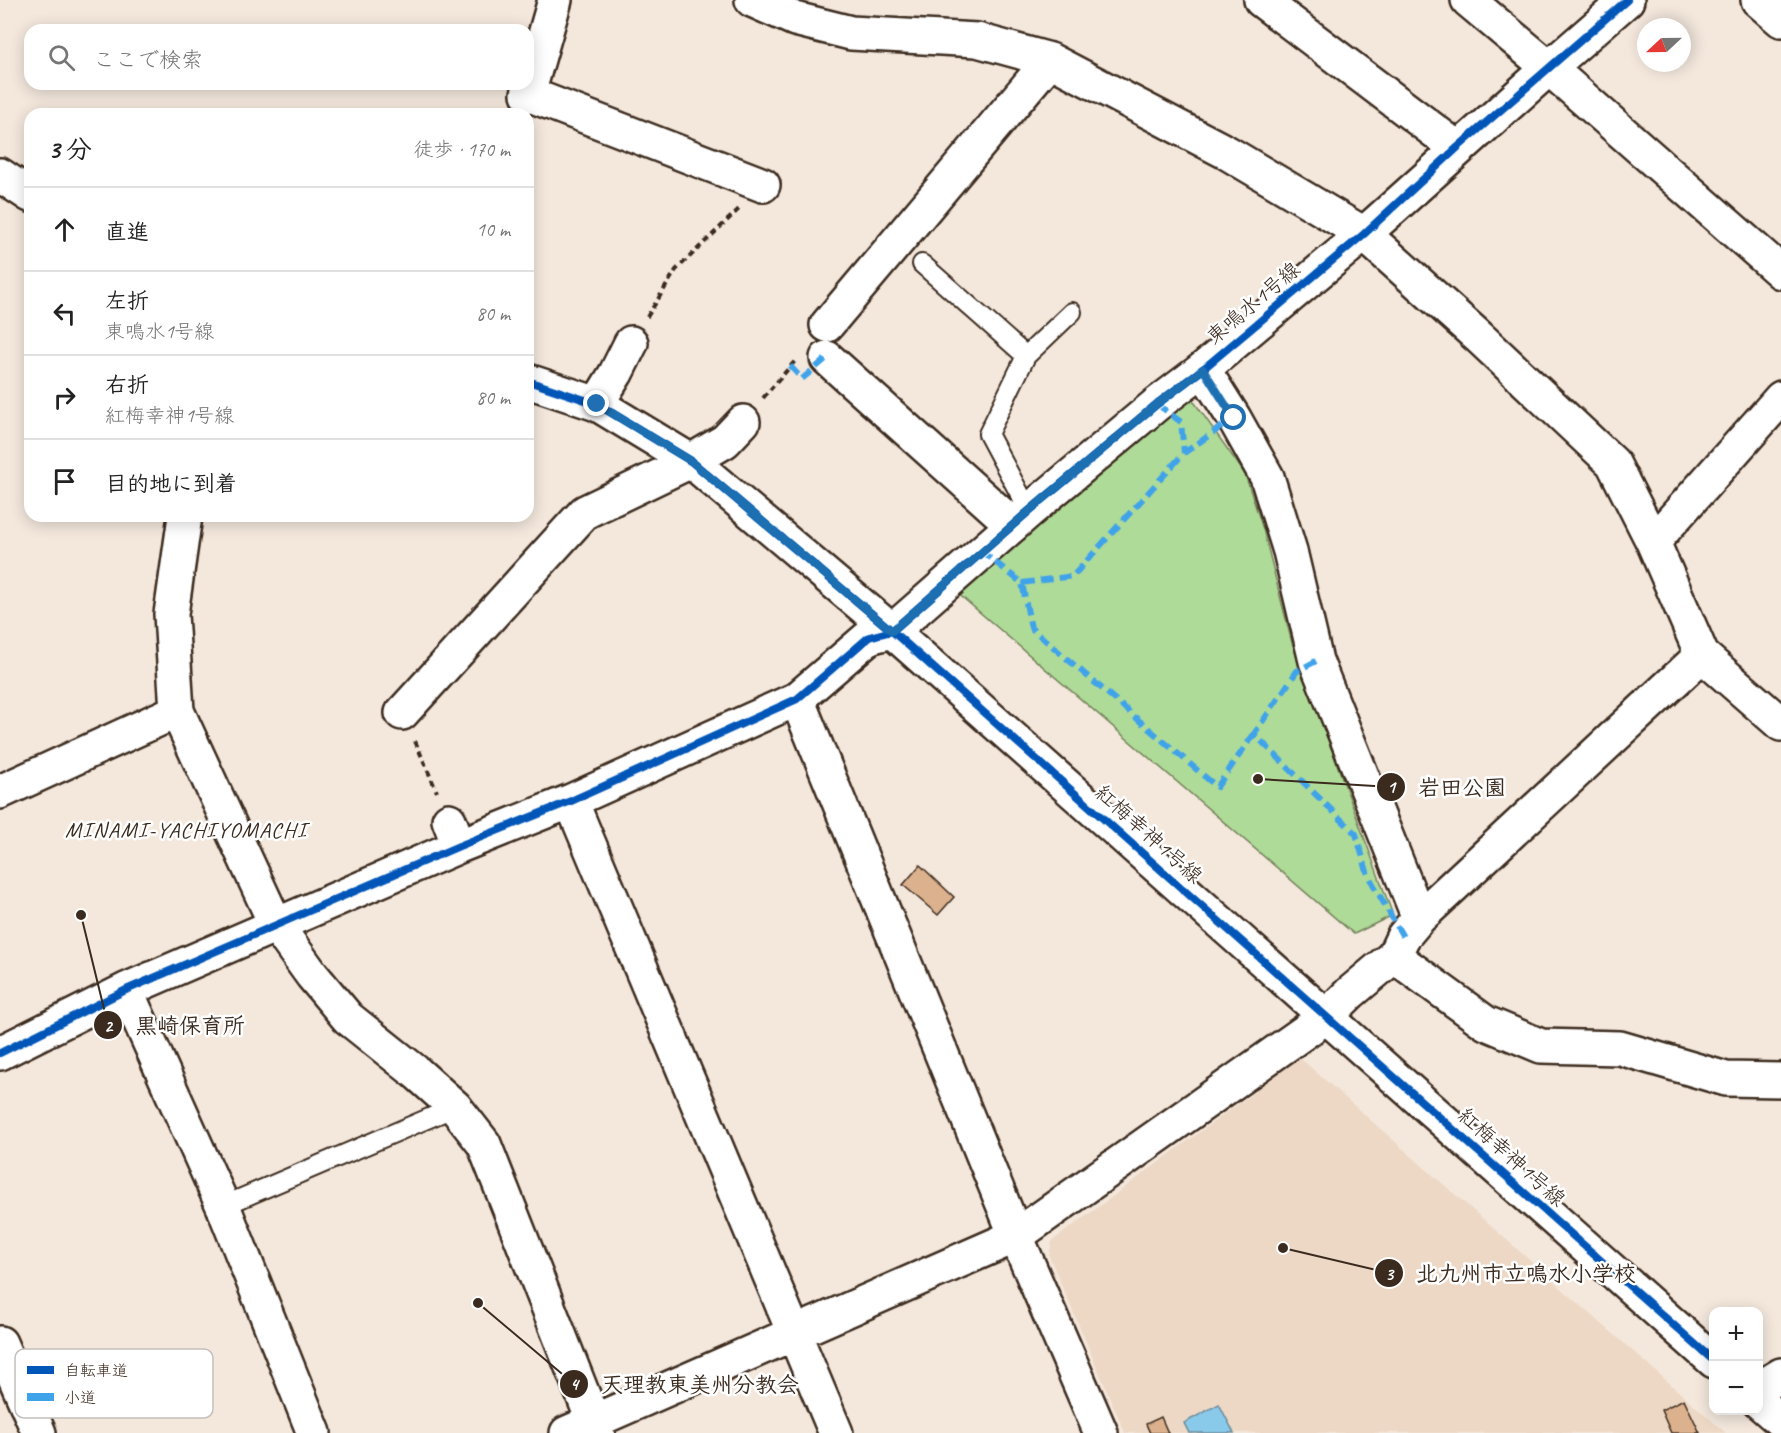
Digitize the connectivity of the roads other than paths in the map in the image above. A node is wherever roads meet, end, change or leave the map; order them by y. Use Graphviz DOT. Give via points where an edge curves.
graph roads {
  1 [pos="555,0"];
  2 [pos="752,0"];
  3 [pos="1261,0"];
  4 [pos="1468,0"];
  5 [pos="1627,0"];
  6 [pos="1758,0"];
  7 [pos="1781,20"];
  8 [pos="1050,60"];
  9 [pos="1549,68"];
  10 [pos="534,72"];
  11 [pos="529,90"];
  12 [pos="1457,148"];
  13 [pos="0,175"];
  14 [pos="763,185"];
  15 [pos="24,191"];
  16 [pos="1364,234"];
  17 [pos="922,264"];
  18 [pos="1781,272"];
  19 [pos="1072,312"];
  20 [pos="827,325"];
  21 [pos="631,343"];
  22 [pos="1026,356"];
  23 [pos="827,358"];
  24 [pos="1203,369"];
  25 [pos="534,383"];
  26 [pos="1781,398"];
  27 [pos="597,404"];
  28 [pos="743,422"];
  29 [pos="691,461"];
  30 [pos="1021,518"];
  31 [pos="184,522"];
  32 [pos="1653,542"];
  33 [pos="892,631"];
  34 [pos="1702,655"];
  35 [pos="798,699"];
  36 [pos="177,711"];
  37 [pos="402,713"];
  38 [pos="1781,724"];
  39 [pos="0,792"];
  40 [pos="571,801"];
  41 [pos="1419,918"];
  42 [pos="276,925"];
  43 [pos="1394,956"];
  44 [pos="126,990"];
  45 [pos="1327,1016"];
  46 [pos="0,1053"];
  47 [pos="1781,1080"];
  48 [pos="455,1107"];
  49 [pos="223,1206"];
  50 [pos="1016,1236"];
  51 [pos="793,1334"];
  52 [pos="0,1343"];
  53 [pos="1709,1357"];
  54 [pos="1781,1375"];
  55 [pos="15,1378"];
  56 [pos="1763,1386"];
  57 [pos="1763,1405"];
  58 [pos="32,1418"];
  59 [pos="1781,1421"];
  60 [pos="586,1429"];
  61 [pos="39,1433"];
  62 [pos="314,1433"];
  63 [pos="836,1433"];
  64 [pos="1101,1433"];
  1 -- 10 [label="street"];
  2 -- 8 [label="street" via="795,20 851,33 977,40"];
  3 -- 12 [label="street"];
  4 -- 9 [label="street"];
  5 -- 9 [label="street, 東鳴水1号線"];
  6 -- 7 [label="street"];
  8 -- 16 [label="street" via="1226,152"];
  8 -- 20 [label="street"];
  9 -- 12 [label="street, 東鳴水1号線"];
  9 -- 18 [label="street"];
  11 -- 14 [label="street" via="528,93"];
  12 -- 16 [label="street, 東鳴水1号線"];
  13 -- 15 [label="street"];
  16 -- 24 [label="street, 東鳴水1号線"];
  16 -- 32 [label="street" via="1613,463"];
  17 -- 22 [label="lane"];
  19 -- 22 [label="lane"];
  21 -- 27 [label="street"];
  22 -- 30 [label="lane" via="988,434"];
  23 -- 30 [label="street"];
  24 -- 30 [label="street, 東鳴水1号線"];
  24 -- 41 [label="street" via="1268,477 1316,661"];
  25 -- 27 [label="street, 紅梅幸神1号線"];
  26 -- 32 [label="street"];
  27 -- 29 [label="street, 紅梅幸神1号線"];
  28 -- 29 [label="street" via="725,441"];
  29 -- 33 [label="street, 紅梅幸神1号線"];
  29 -- 37 [label="street" via="585,512"];
  30 -- 33 [label="street, 東鳴水1号線"];
  31 -- 36 [label="street" via="171,614"];
  32 -- 34 [label="street"];
  33 -- 35 [label="street" via="869,637"];
  33 -- 45 [label="street, 紅梅幸神1号線"];
  34 -- 38 [label="street"];
  34 -- 41 [label="street"];
  35 -- 40 [label="street"];
  35 -- 50 [label="street"];
  36 -- 39 [label="street"];
  36 -- 42 [label="street"];
  40 -- 42 [label="street" via="454,833"];
  40 -- 51 [label="street"];
  41 -- 43 [label="street" via="1402,937"];
  42 -- 44 [label="street"];
  42 -- 48 [label="street" via="348,1018"];
  43 -- 45 [label="street"];
  43 -- 47 [label="street" via="1486,1023 1540,1046 1620,1048 1726,1078"];
  44 -- 46 [label="street"];
  44 -- 49 [label="street"];
  45 -- 50 [label="street"];
  45 -- 53 [label="street, 紅梅幸神1号線"];
  48 -- 49 [label="lane"];
  48 -- 60 [label="street" via="484,1144"];
  49 -- 62 [label="street"];
  50 -- 51 [label="street"];
  50 -- 64 [label="street"];
  51 -- 60 [label="street"];
  51 -- 63 [label="street"];
  52 -- 55 [label="street"];
  54 -- 56 [label="street"];
  57 -- 59 [label="street"];
  58 -- 61 [label="street"];
}
